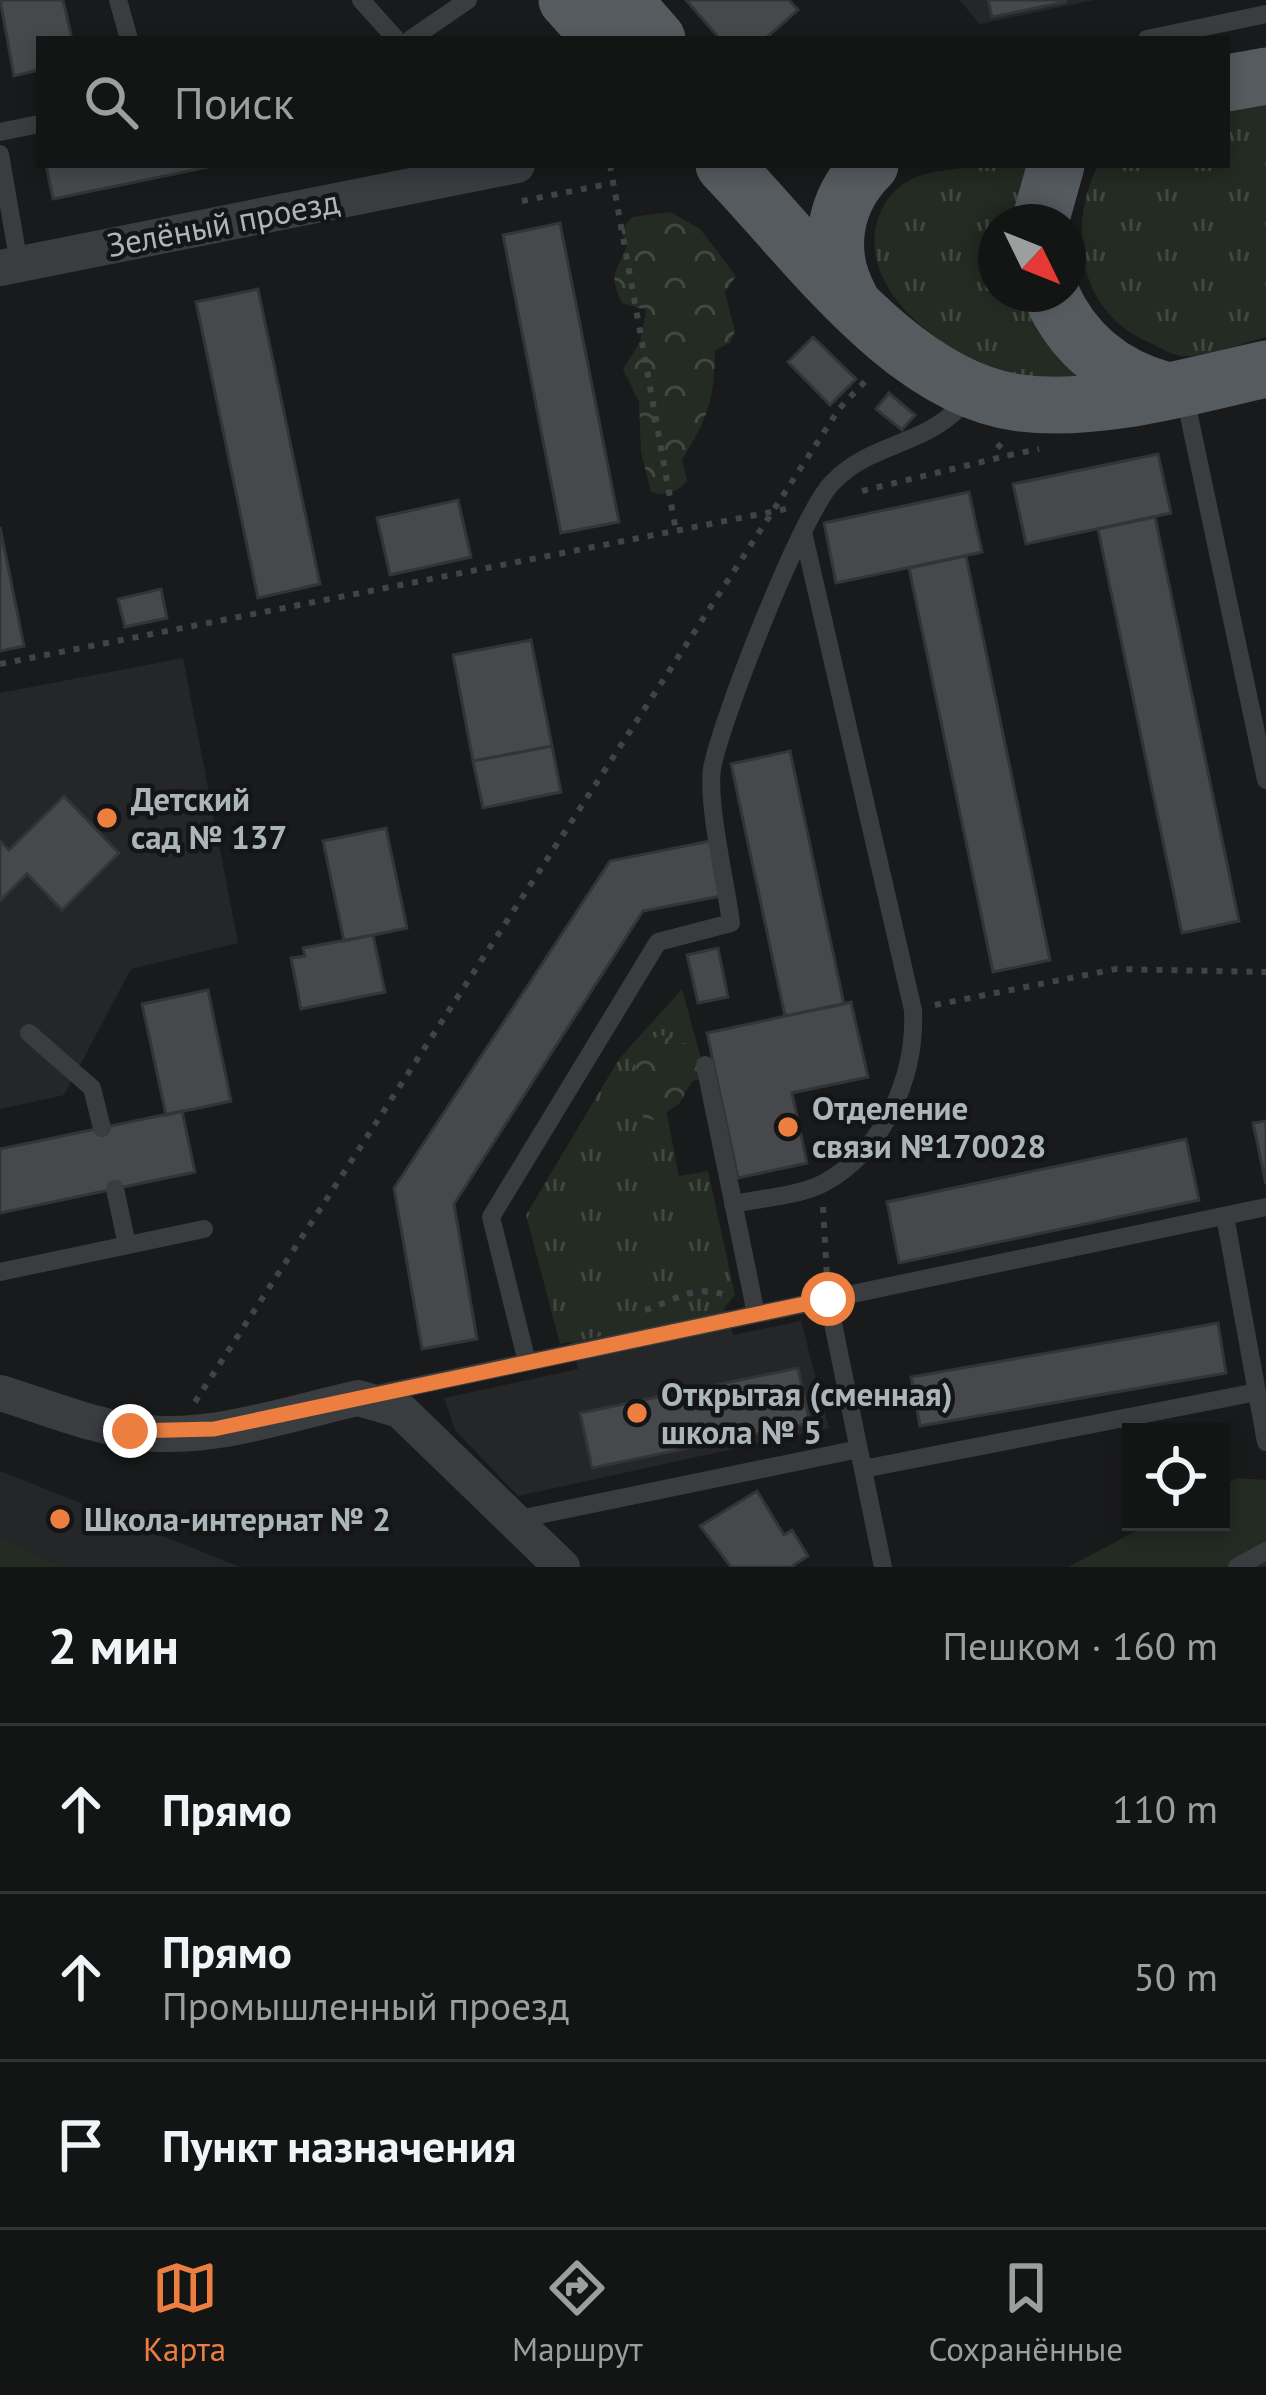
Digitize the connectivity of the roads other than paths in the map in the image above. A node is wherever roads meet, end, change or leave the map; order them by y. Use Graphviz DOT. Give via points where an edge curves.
graph roads {
  1 [pos="118,0"];
  2 [pos="361,0"];
  3 [pos="468,0"];
  4 [pos="567,0"];
  5 [pos="622,0"];
  6 [pos="1266,14"];
  7 [pos="128,36"];
  8 [pos="393,36"];
  9 [pos="415,36"];
  10 [pos="599,36"];
  11 [pos="654,36"];
  12 [pos="1161,36"];
  13 [pos="1266,76"];
  14 [pos="1230,82"];
  15 [pos="36,125"];
  16 [pos="0,132"];
  17 [pos="0,154"];
  18 [pos="503,168"];
  19 [pos="727,168"];
  20 [pos="868,168"];
  21 [pos="1055,168"];
  22 [pos="1045,204"];
  23 [pos="10,266"];
  24 [pos="852,302"];
  25 [pos="1064,312"];
  26 [pos="1266,370"];
  27 [pos="1174,389"];
  28 [pos="974,392"];
  29 [pos="803,532"];
  30 [pos="1266,780"];
  31 [pos="29,1033"];
  32 [pos="705,1065"];
  33 [pos="102,1128"];
  34 [pos="115,1189"];
  35 [pos="733,1204"];
  36 [pos="1266,1207"];
  37 [pos="1225,1216"];
  38 [pos="204,1229"];
  39 [pos="128,1245"];
  40 [pos="0,1272"];
  41 [pos="828,1299"];
  42 [pos="756,1314"];
  43 [pos="527,1362"];
  44 [pos="1257,1392"];
  45 [pos="0,1393"];
  46 [pos="358,1398"];
  47 [pos="1266,1442"];
  48 [pos="861,1459"];
  49 [pos="514,1520"];
  50 [pos="1266,1550"];
  51 [pos="562,1567"];
  52 [pos="883,1567"];
  53 [pos="1237,1567"];
  1 -- 7 [label="lane"];
  2 -- 8 [label="lane"];
  3 -- 9 [label="lane"];
  4 -- 10 [label="main road"];
  5 -- 11 [label="main road"];
  6 -- 12 [label="lane"];
  13 -- 14 [label="main road"];
  15 -- 16 [label="lane"];
  17 -- 23 [label="lane"];
  18 -- 23 [label="street, Зелёный проезд"];
  19 -- 24 [label="main road"];
  20 -- 24 [label="main road" via="845,198 836,232 838,269"];
  21 -- 22 [label="main road"];
  24 -- 28 [label="main road" via="921,361"];
  25 -- 27 [label="main road" via="1092,353 1134,380"];
  26 -- 27 [label="main road"];
  27 -- 28 [label="main road" via="1038,404"];
  27 -- 30 [label="lane"];
  28 -- 29 [label="lane" via="918,441 869,452 830,486"];
  29 -- 35 [label="lane" via="914,1010 915,1047 887,1119 861,1154 822,1184"];
  29 -- 43 [label="lane" via="712,771 730,923 658,942 491,1217"];
  31 -- 33 [label="lane" via="92,1088"];
  32 -- 35 [label="lane"];
  34 -- 39 [label="lane"];
  35 -- 42 [label="lane"];
  36 -- 37 [label="lane"];
  37 -- 41 [label="lane"];
  37 -- 44 [label="lane"];
  38 -- 39 [label="lane"];
  39 -- 40 [label="lane"];
  41 -- 42 [label="lane"];
  41 -- 48 [label="lane"];
  42 -- 43 [label="lane"];
  43 -- 46 [label="lane"];
  44 -- 47 [label="lane"];
  44 -- 48 [label="lane"];
  45 -- 46 [label="street" via="120,1429 174,1434"];
  46 -- 49 [label="street" via="400,1410"];
  48 -- 49 [label="lane"];
  48 -- 52 [label="lane"];
  49 -- 51 [label="street"];
  50 -- 53 [label="lane"];
}
